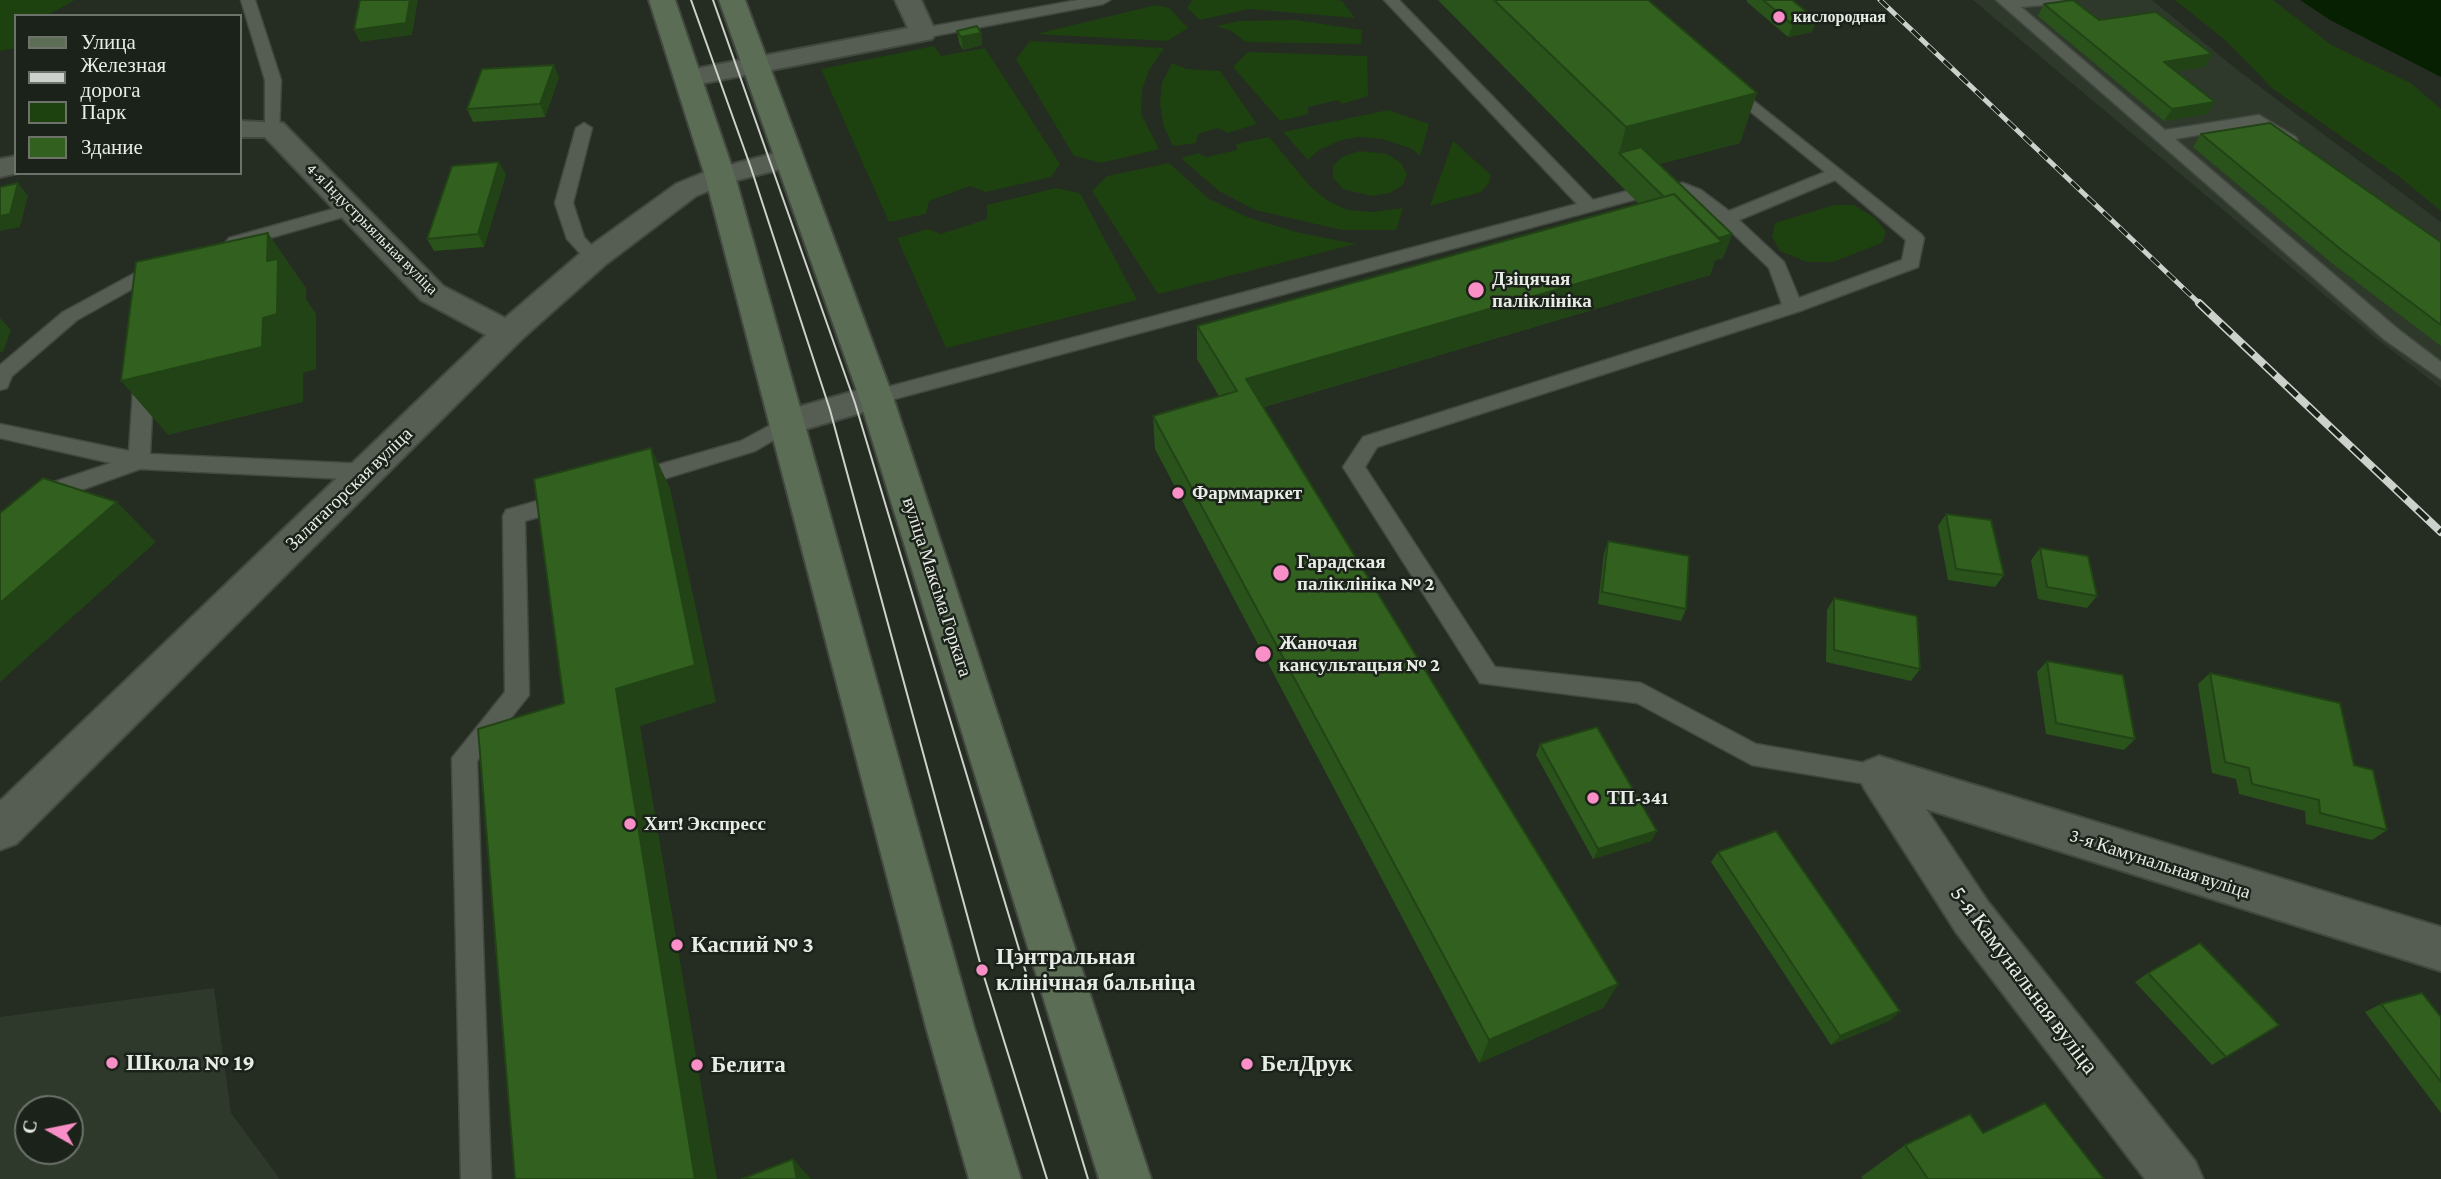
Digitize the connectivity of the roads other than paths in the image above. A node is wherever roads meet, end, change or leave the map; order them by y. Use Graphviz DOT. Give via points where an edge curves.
graph roads {
  1 [pos="248,0"];
  2 [pos="662,0"];
  3 [pos="732,0"];
  4 [pos="908,0"];
  5 [pos="1103,0"];
  6 [pos="1391,0"];
  7 [pos="2056,0"];
  8 [pos="2005,2"];
  9 [pos="923,33"];
  10 [pos="756,65"];
  11 [pos="689,78"];
  12 [pos="1718,78"];
  13 [pos="584,128"];
  14 [pos="242,129"];
  15 [pos="273,129"];
  16 [pos="2161,136"];
  17 [pos="2305,152"];
  18 [pos="787,159"];
  19 [pos="1837,173"];
  20 [pos="720,176"];
  21 [pos="1654,190"];
  22 [pos="1630,195"];
  23 [pos="1589,206"];
  24 [pos="351,209"];
  25 [pos="1727,218"];
  26 [pos="220,246"];
  27 [pos="181,257"];
  28 [pos="594,258"];
  29 [pos="1793,307"];
  30 [pos="510,330"];
  31 [pos="145,354"];
  32 [pos="2441,372"];
  33 [pos="1,377"];
  34 [pos="876,397"];
  35 [pos="789,422"];
  36 [pos="0,431"];
  37 [pos="139,461"];
  38 [pos="367,472"];
  39 [pos="0,538"];
  40 [pos="1879,775"];
  41 [pos="0,830"];
  42 [pos="2441,949"];
  43 [pos="477,1179"];
  44 [pos="995,1179"];
  45 [pos="1125,1179"];
  46 [pos="2177,1179"];
  1 -- 15 [label="lane" via="273,80"];
  2 -- 11 [label="main road"];
  3 -- 10 [label="main road, вуліца Максіма Горкага"];
  4 -- 9 [label="street"];
  5 -- 9 [label="lane"];
  6 -- 23 [label="lane"];
  7 -- 8 [label="lane"];
  8 -- 16 [label="lane"];
  9 -- 10 [label="street"];
  10 -- 11 [label="street"];
  10 -- 18 [label="main road, вуліца Максіма Горкага"];
  11 -- 20 [label="main road"];
  12 -- 19 [label="lane"];
  13 -- 28 [label="lane" via="564,203 576,239"];
  14 -- 15 [label="street"];
  15 -- 24 [label="street, 4-я Індустрыяльная вуліца"];
  16 -- 17 [label="lane" via="2259,120"];
  16 -- 32 [label="lane"];
  18 -- 20 [label="street, Залатагорская вуліца"];
  18 -- 34 [label="main road, вуліца Максіма Горкага"];
  19 -- 25 [label="lane"];
  19 -- 29 [label="lane" via="1915,238 1911,263"];
  20 -- 28 [label="street, Залатагорская вуліца" via="686,190"];
  20 -- 35 [label="main road"];
  21 -- 25 [label="lane" via="1677,187 1695,194"];
  22 -- 23 [label="lane"];
  23 -- 34 [label="lane"];
  24 -- 26 [label="lane"];
  24 -- 30 [label="street, 4-я Індустрыяльная вуліца" via="432,293 487,324"];
  25 -- 29 [label="lane" via="1777,266"];
  27 -- 33 [label="lane" via="70,316"];
  28 -- 30 [label="street, Залатагорская вуліца"];
  29 -- 40 [label="lane" via="1370,442 1354,467 1488,676 1641,693 1752,754"];
  30 -- 38 [label="street, Залатагорская вуліца"];
  31 -- 37 [label="lane"];
  34 -- 35 [label="street"];
  34 -- 45 [label="main road, вуліца Максіма Горкага"];
  35 -- 43 [label="lane" via="748,446 514,516 517,695 464,758"];
  35 -- 44 [label="main road" via="946,1013"];
  36 -- 37 [label="lane"];
  37 -- 38 [label="lane"];
  37 -- 39 [label="lane" via="59,489"];
  38 -- 41 [label="street, Залатагорская вуліца"];
  40 -- 42 [label="street, 3-я Камунальная вуліца"];
  40 -- 46 [label="street, 5-я Камунальная вуліца" via="1972,917"];
}
